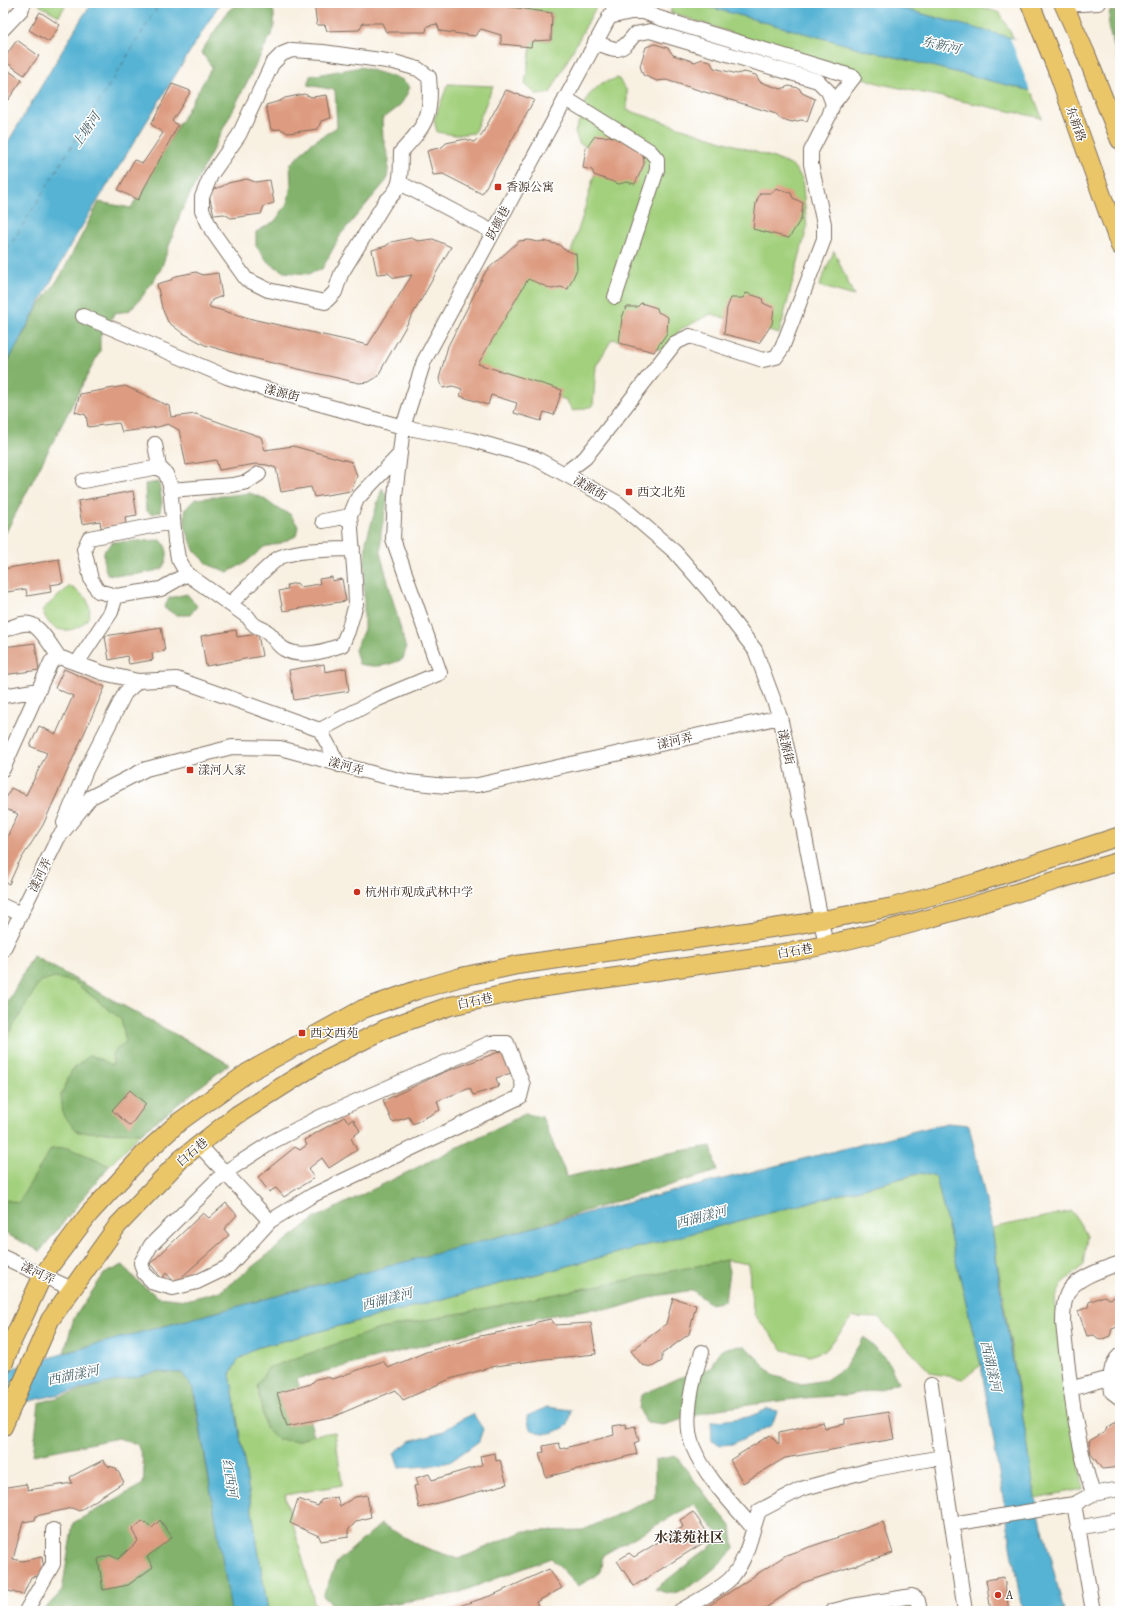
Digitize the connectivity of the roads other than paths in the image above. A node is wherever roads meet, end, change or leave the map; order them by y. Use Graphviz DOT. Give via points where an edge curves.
graph roads {
  1 [pos="24,3"];
  2 [pos="617,3"];
  3 [pos="1030,3"];
  4 [pos="1098,3"];
  5 [pos="1064,4"];
  6 [pos="609,17"];
  7 [pos="3,29"];
  8 [pos="595,42"];
  9 [pos="565,98"];
  10 [pos="833,104"];
  11 [pos="1120,140"];
  12 [pos="400,183"];
  13 [pos="493,232"];
  14 [pos="1120,246"];
  15 [pos="615,297"];
  16 [pos="83,316"];
  17 [pos="403,427"];
  18 [pos="155,444"];
  19 [pos="400,454"];
  20 [pos="159,467"];
  21 [pos="564,473"];
  22 [pos="259,474"];
  23 [pos="83,480"];
  24 [pos="170,490"];
  25 [pos="350,516"];
  26 [pos="323,521"];
  27 [pos="173,522"];
  28 [pos="353,549"];
  29 [pos="187,574"];
  30 [pos="116,596"];
  31 [pos="230,604"];
  32 [pos="3,630"];
  33 [pos="59,657"];
  34 [pos="77,663"];
  35 [pos="138,681"];
  36 [pos="39,690"];
  37 [pos="3,696"];
  38 [pos="780,717"];
  39 [pos="320,730"];
  40 [pos="339,765"];
  41 [pos="3,769"];
  42 [pos="1120,836"];
  43 [pos="58,838"];
  44 [pos="1120,861"];
  45 [pos="3,906"];
  46 [pos="20,914"];
  47 [pos="821,920"];
  48 [pos="826,946"];
  49 [pos="3,950"];
  50 [pos="199,1145"];
  51 [pos="224,1174"];
  52 [pos="270,1221"];
  53 [pos="3,1257"];
  54 [pos="1120,1262"];
  55 [pos="43,1275"];
  56 [pos="72,1289"];
  57 [pos="702,1352"];
  58 [pos="1120,1356"];
  59 [pos="3,1365"];
  60 [pos="1110,1378"];
  61 [pos="930,1385"];
  62 [pos="1070,1389"];
  63 [pos="1120,1398"];
  64 [pos="6,1419"];
  65 [pos="942,1457"];
  66 [pos="1120,1489"];
  67 [pos="1093,1494"];
  68 [pos="1074,1504"];
  69 [pos="1120,1520"];
  70 [pos="952,1524"];
  71 [pos="753,1528"];
  72 [pos="1077,1528"];
  73 [pos="53,1530"];
  74 [pos="26,1611"];
  75 [pos="680,1611"];
  76 [pos="833,1611"];
  77 [pos="920,1611"];
  78 [pos="965,1611"];
  79 [pos="1093,1611"];
  1 -- 7 [label="street" via="21,10"];
  2 -- 6 [label="street, 跃颜巷"];
  3 -- 14 [label="main road, 东新路" via="1069,102"];
  4 -- 5 [label="street"];
  5 -- 11 [label="main road"];
  6 -- 8 [label="street, 跃颜巷"];
  6 -- 10 [label="street" via="644,12 854,77"];
  8 -- 9 [label="street, 跃颜巷"];
  8 -- 10 [label="street" via="613,49 625,47 635,34 650,31 818,80 828,91"];
  9 -- 13 [label="street, 跃颜巷"];
  9 -- 15 [label="street" via="650,150 657,159 657,170"];
  10 -- 21 [label="street" via="811,152 824,224 824,239 782,348 776,357 763,360 690,336 675,343 585,458"];
  12 -- 12 [label="street" via="357,246 341,274 335,292 325,302 268,290 246,279 212,232 202,210 202,197 211,175 239,135 272,64 282,54 292,50 394,62 418,69 429,77 431,94 428,113 421,130 401,152"];
  12 -- 13 [label="street"];
  13 -- 17 [label="street, 跃颜巷" via="424,361"];
  16 -- 17 [label="street, 漾源街" via="227,377"];
  17 -- 19 [label="street, 跃颜巷"];
  17 -- 21 [label="street, 漾源街" via="472,440 535,458"];
  18 -- 20 [label="street"];
  19 -- 25 [label="street" via="357,499"];
  19 -- 39 [label="street, 跃颜巷" via="393,540 440,673 378,700"];
  20 -- 23 [label="street"];
  20 -- 24 [label="street" via="166,474"];
  21 -- 38 [label="street, 漾源街" via="618,503 675,552 755,650"];
  22 -- 24 [label="street" via="248,482 233,485"];
  24 -- 27 [label="street"];
  25 -- 26 [label="street"];
  25 -- 28 [label="street"];
  27 -- 29 [label="street" via="178,558"];
  27 -- 30 [label="street" via="89,538 84,549 91,579 98,592"];
  28 -- 31 [label="street" via="329,549 278,558"];
  28 -- 31 [label="street" via="356,604 342,645 303,654 284,649 268,632 253,625 248,616"];
  29 -- 30 [label="street" via="161,589"];
  29 -- 31 [label="street"];
  30 -- 34 [label="street" via="111,612"];
  32 -- 33 [label="street" via="22,624 32,624"];
  33 -- 34 [label="street"];
  33 -- 36 [label="street" via="51,662"];
  34 -- 35 [label="street" via="103,673"];
  35 -- 39 [label="street" via="177,679"];
  35 -- 43 [label="street" via="121,700 86,770"];
  36 -- 37 [label="street"];
  36 -- 41 [label="street"];
  38 -- 40 [label="street, 漾河弄" via="478,785 446,786 409,782"];
  38 -- 47 [label="street, 漾源街"];
  39 -- 40 [label="street"];
  40 -- 43 [label="street, 漾河弄" via="280,748 232,747 184,759 146,769 91,798"];
  42 -- 47 [label="main road" via="900,905"];
  43 -- 46 [label="street, 漾河弄"];
  44 -- 48 [label="main road, 白石巷" via="899,928"];
  45 -- 46 [label="street"];
  46 -- 49 [label="street, 漾河弄"];
  47 -- 48 [label="street, 漾源街"];
  47 -- 55 [label="main road" via="517,965 462,977 363,1009 247,1073 179,1122 144,1154 89,1214"];
  48 -- 50 [label="main road, 白石巷" via="525,990 450,1006 387,1028 320,1063 237,1115"];
  50 -- 51 [label="street"];
  50 -- 56 [label="main road, 白石巷" via="181,1159 118,1225"];
  51 -- 52 [label="street"];
  51 -- 52 [label="street" via="151,1245 141,1263 144,1273 154,1283 173,1288 197,1282 228,1267"];
  51 -- 52 [label="street" via="272,1142 320,1117 490,1043 507,1043 523,1085 520,1097 313,1195"];
  53 -- 55 [label="street, 漾河弄"];
  54 -- 62 [label="street" via="1082,1278 1068,1292 1063,1323"];
  55 -- 56 [label="street, 漾河弄"];
  55 -- 59 [label="main road"];
  56 -- 64 [label="main road, 白石巷" via="50,1320"];
  57 -- 71 [label="street" via="690,1396 689,1425 692,1446 704,1469"];
  58 -- 60 [label="street" via="1114,1360"];
  60 -- 62 [label="street"];
  60 -- 63 [label="street" via="1112,1392"];
  61 -- 65 [label="street"];
  62 -- 67 [label="street"];
  65 -- 70 [label="street"];
  65 -- 71 [label="street" via="870,1470 801,1489 759,1511"];
  66 -- 67 [label="street"];
  67 -- 68 [label="street"];
  68 -- 70 [label="street"];
  68 -- 72 [label="street"];
  69 -- 72 [label="street"];
  70 -- 78 [label="street"];
  71 -- 75 [label="street" via="749,1544 732,1578"];
  72 -- 79 [label="street"];
  73 -- 74 [label="street" via="53,1564"];
  76 -- 77 [label="street" via="912,1596 918,1601"];
}
